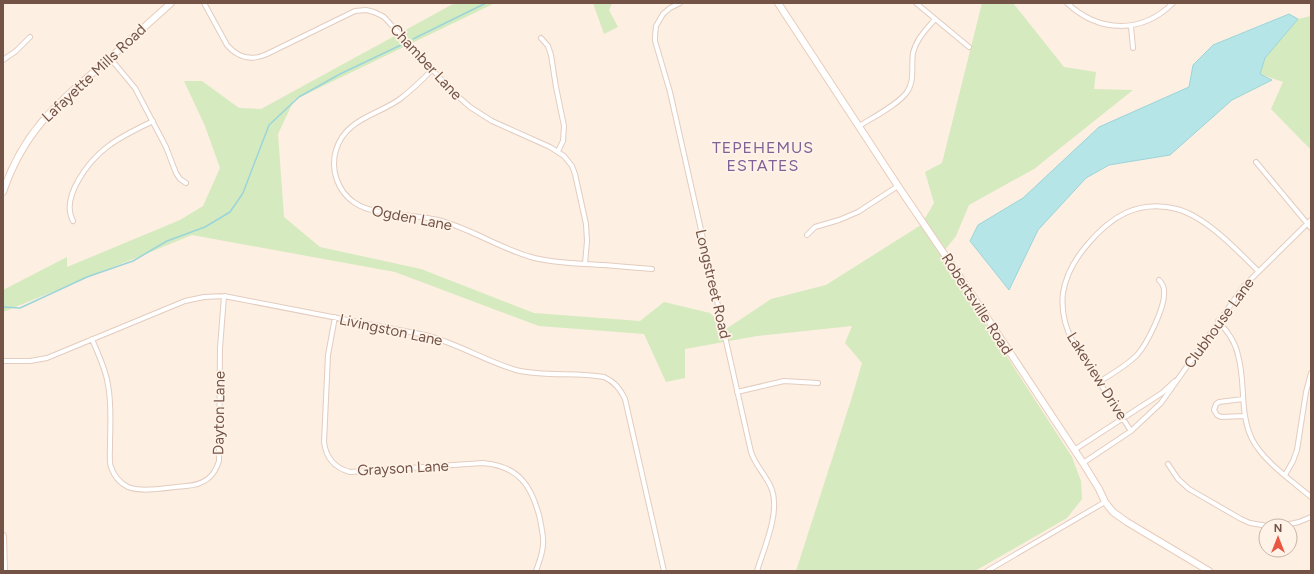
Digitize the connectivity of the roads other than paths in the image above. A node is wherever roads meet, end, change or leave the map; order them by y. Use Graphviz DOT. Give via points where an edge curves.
graph roads {
  1 [pos="171,3"];
  2 [pos="204,3"];
  3 [pos="680,3"];
  4 [pos="778,3"];
  5 [pos="916,3"];
  6 [pos="1067,3"];
  7 [pos="1174,3"];
  8 [pos="935,19"];
  9 [pos="1131,26"];
  10 [pos="30,36"];
  11 [pos="541,38"];
  12 [pos="969,47"];
  13 [pos="1133,48"];
  14 [pos="110,58"];
  15 [pos="3,60"];
  16 [pos="432,70"];
  17 [pos="153,121"];
  18 [pos="859,126"];
  19 [pos="558,151"];
  20 [pos="1256,162"];
  21 [pos="186,183"];
  22 [pos="898,186"];
  23 [pos="3,192"];
  24 [pos="1311,220"];
  25 [pos="73,221"];
  26 [pos="1307,224"];
  27 [pos="1311,228"];
  28 [pos="807,235"];
  29 [pos="585,264"];
  30 [pos="652,269"];
  31 [pos="1258,271"];
  32 [pos="1159,280"];
  33 [pos="224,296"];
  34 [pos="335,317"];
  35 [pos="1218,321"];
  36 [pos="92,340"];
  37 [pos="3,362"];
  38 [pos="1311,373"];
  39 [pos="1180,377"];
  40 [pos="1099,382"];
  41 [pos="818,383"];
  42 [pos="737,392"];
  43 [pos="1243,399"];
  44 [pos="1245,416"];
  45 [pos="1123,419"];
  46 [pos="1131,431"];
  47 [pos="1074,450"];
  48 [pos="1083,463"];
  49 [pos="1168,464"];
  50 [pos="1285,475"];
  51 [pos="1311,497"];
  52 [pos="1105,502"];
  53 [pos="1311,517"];
  54 [pos="1298,522"];
  55 [pos="1258,524"];
  56 [pos="3,536"];
  57 [pos="4,571"];
  58 [pos="536,571"];
  59 [pos="664,571"];
  60 [pos="757,571"];
  61 [pos="988,571"];
  62 [pos="1209,571"];
  1 -- 14 [label="street, Lafayette Mills Road"];
  2 -- 16 [label="street, Chamber Lane" via="227,45 242,56 262,56 350,12 366,10 384,17"];
  3 -- 42 [label="street, Longstreet Road" via="660,19 655,29 655,41 670,92"];
  4 -- 18 [label="street, Robertsville Road"];
  5 -- 8 [label="street"];
  6 -- 9 [label="street" via="1092,20 1110,25"];
  7 -- 9 [label="street" via="1157,16"];
  8 -- 12 [label="street"];
  8 -- 18 [label="street" via="916,45 911,84 907,93"];
  9 -- 13 [label="street"];
  10 -- 15 [label="street"];
  11 -- 19 [label="street" via="552,55 564,126 563,141"];
  14 -- 17 [label="street" via="135,88"];
  14 -- 23 [label="street, Lafayette Mills Road" via="39,124 16,158"];
  16 -- 19 [label="street, Chamber Lane" via="461,99 483,116"];
  16 -- 29 [label="street, Ogden Lane" via="389,106 356,122 342,137 336,150 334,168 344,193 356,204 370,210 438,220 531,257"];
  17 -- 21 [label="street" via="176,173"];
  17 -- 25 [label="street" via="112,144 87,168 70,200"];
  18 -- 22 [label="street, Robertsville Road"];
  19 -- 29 [label="street, Chamber Lane" via="568,161 575,174 587,231"];
  20 -- 26 [label="street"];
  22 -- 28 [label="street" via="858,212 815,228"];
  22 -- 47 [label="street, Robertsville Road"];
  24 -- 26 [label="street, Clubhouse Lane"];
  26 -- 27 [label="street"];
  26 -- 31 [label="street, Clubhouse Lane"];
  29 -- 30 [label="street, Ogden Lane"];
  31 -- 35 [label="street, Clubhouse Lane"];
  31 -- 40 [label="street, Lakeview Drive" via="1203,221 1182,211 1164,207 1142,208 1112,220 1096,234 1074,262 1066,278 1063,296 1063,315 1070,336"];
  32 -- 40 [label="street" via="1164,290 1164,300 1150,337 1133,358"];
  33 -- 34 [label="street, Livingston Lane"];
  33 -- 36 [label="street, Livingston Lane" via="185,301"];
  33 -- 36 [label="street, Dayton Lane" via="220,348 219,461 210,478 201,484 136,489 123,484 116,477 110,464 108,384"];
  34 -- 58 [label="street, Grayson Lane" via="327,364 324,442 329,458 336,466 350,472 483,463 501,466 512,472 529,488 536,505 543,534 542,551"];
  34 -- 59 [label="street, Livingston Lane" via="438,338 516,370 540,374 604,377 614,382 625,399"];
  35 -- 39 [label="street, Clubhouse Lane"];
  35 -- 43 [label="street" via="1231,337 1238,354"];
  36 -- 37 [label="street, Livingston Lane" via="47,358"];
  38 -- 50 [label="street" via="1297,450"];
  39 -- 45 [label="street, Clubhouse Lane" via="1162,393"];
  39 -- 46 [label="street, Clubhouse Lane" via="1161,403"];
  40 -- 45 [label="street, Lakeview Drive"];
  41 -- 42 [label="street" via="784,381"];
  42 -- 60 [label="street, Longstreet Road" via="751,452 770,485 775,502 773,518"];
  43 -- 44 [label="street"];
  43 -- 44 [label="street" via="1219,402 1214,410 1216,415 1221,417"];
  44 -- 50 [label="street" via="1256,446"];
  45 -- 46 [label="street, Lakeview Drive"];
  45 -- 47 [label="street, Clubhouse Lane"];
  46 -- 48 [label="street, Clubhouse Lane"];
  47 -- 48 [label="street, Robertsville Road"];
  48 -- 52 [label="street, Robertsville Road"];
  49 -- 55 [label="street" via="1189,489 1241,519"];
  50 -- 51 [label="street"];
  52 -- 61 [label="street"];
  52 -- 62 [label="street, Robertsville Road" via="1113,512 1127,522"];
  53 -- 54 [label="street"];
  56 -- 57 [label="street"];
}
